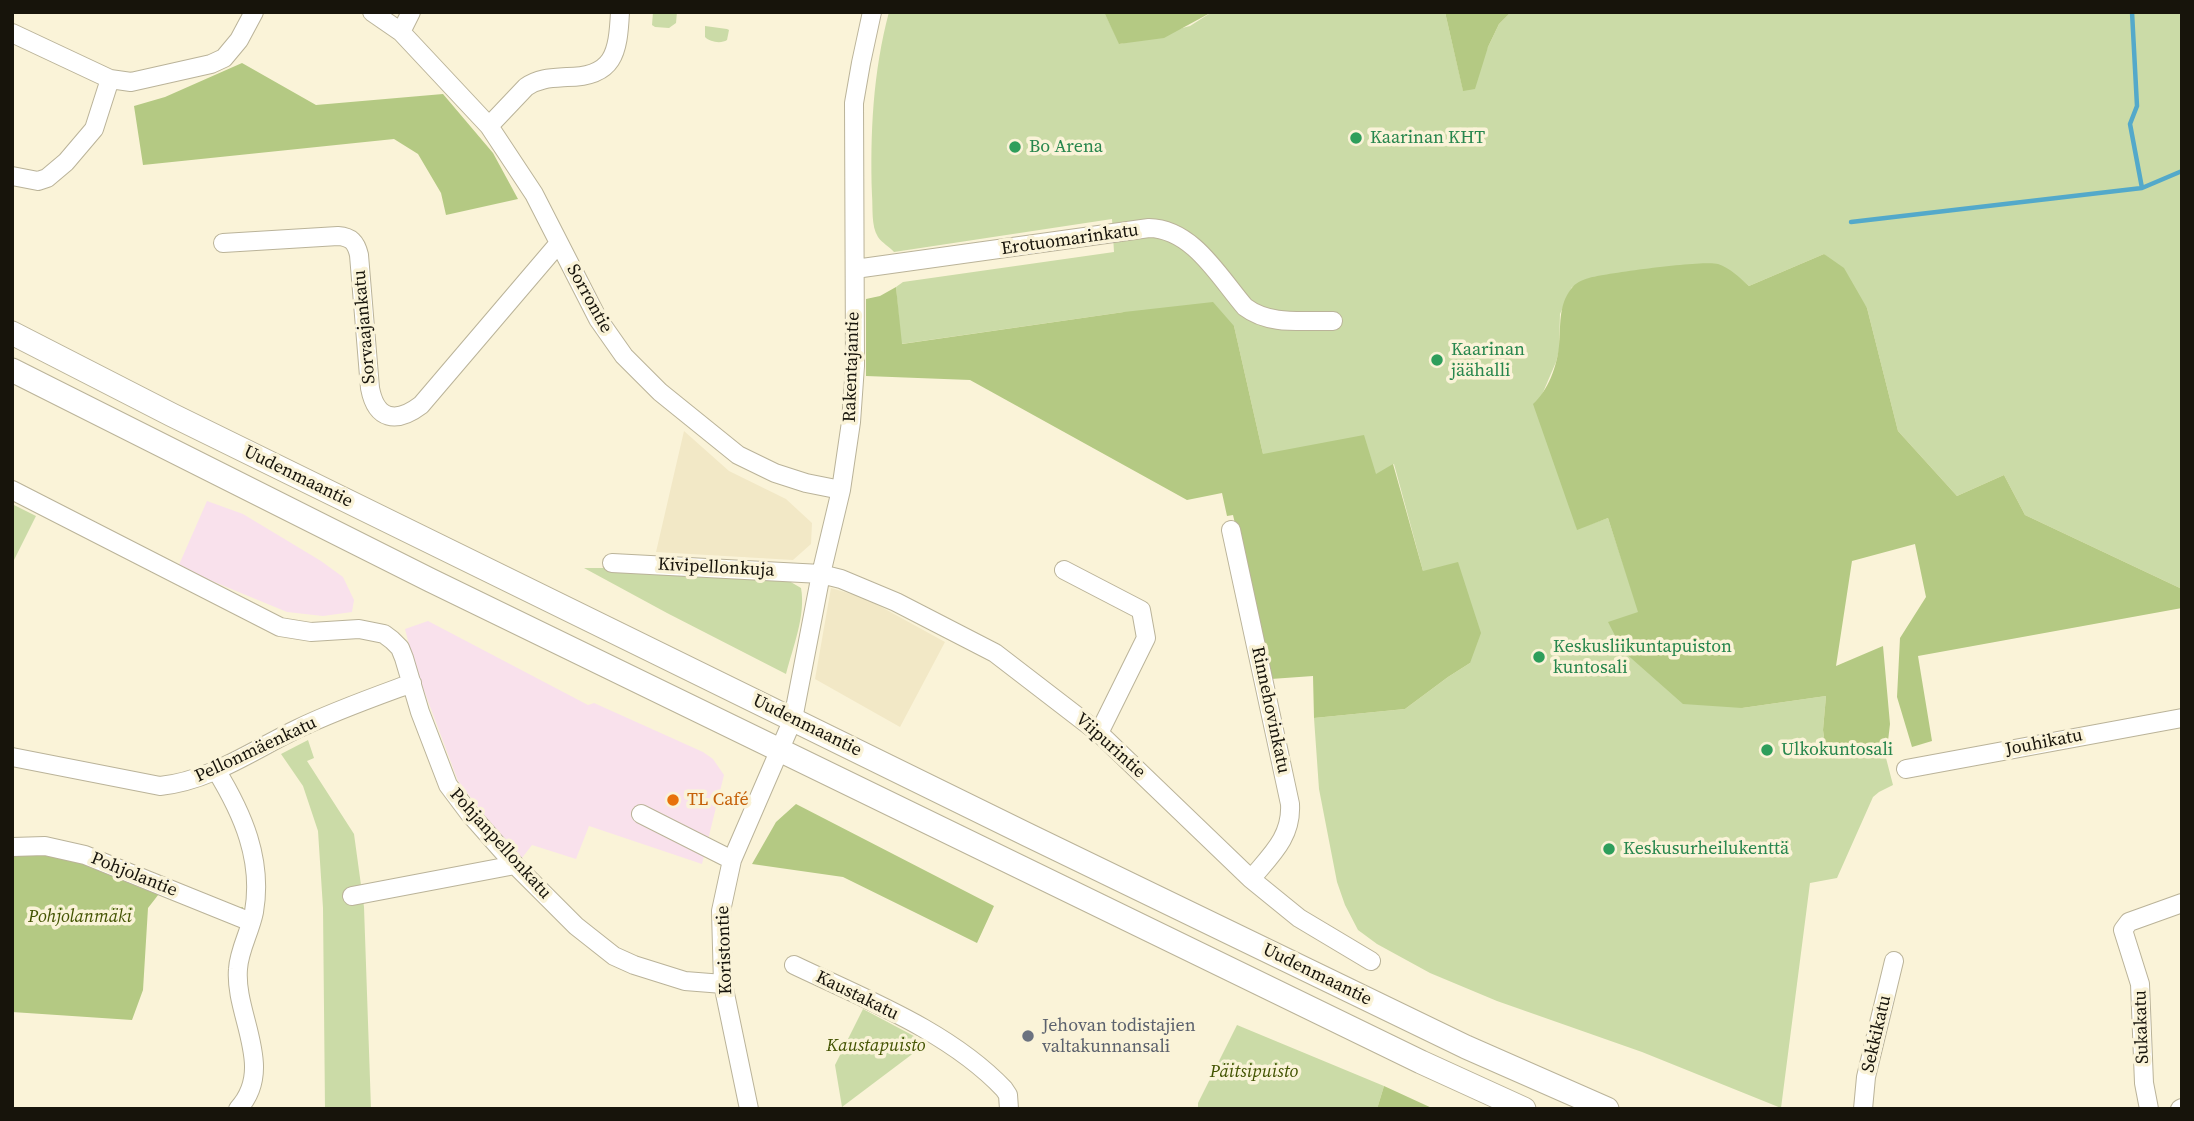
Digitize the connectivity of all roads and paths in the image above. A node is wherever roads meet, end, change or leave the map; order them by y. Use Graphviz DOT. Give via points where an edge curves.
graph roads {
  1 [pos="254,12"];
  2 [pos="372,12"];
  3 [pos="411,12"];
  4 [pos="620,12"];
  5 [pos="873,12"];
  6 [pos="401,32"];
  7 [pos="12,33"];
  8 [pos="110,79"];
  9 [pos="489,126"];
  10 [pos="12,176"];
  11 [pos="223,243"];
  12 [pos="559,243"];
  13 [pos="855,269"];
  14 [pos="1333,321"];
  15 [pos="12,333"];
  16 [pos="12,370"];
  17 [pos="12,490"];
  18 [pos="841,490"];
  19 [pos="1231,530"];
  20 [pos="612,563"];
  21 [pos="1064,570"];
  22 [pos="821,574"];
  23 [pos="412,683"];
  24 [pos="2182,718"];
  25 [pos="793,719"];
  26 [pos="1099,733"];
  27 [pos="781,749"];
  28 [pos="12,757"];
  29 [pos="1906,769"];
  30 [pos="216,770"];
  31 [pos="641,814"];
  32 [pos="12,847"];
  33 [pos="732,860"];
  34 [pos="514,865"];
  35 [pos="1251,879"];
  36 [pos="352,895"];
  37 [pos="2182,903"];
  38 [pos="251,922"];
  39 [pos="1371,961"];
  40 [pos="1894,961"];
  41 [pos="794,965"];
  42 [pos="723,984"];
  43 [pos="238,1109"];
  44 [pos="749,1109"];
  45 [pos="1009,1109"];
  46 [pos="1524,1109"];
  47 [pos="1607,1109"];
  48 [pos="1863,1109"];
  49 [pos="2149,1109"];
  1 -- 8 [label="street" via="224,58 144,81"];
  2 -- 6 [label="street, Sorrontie"];
  3 -- 6 [label="street"];
  4 -- 9 [label="street" via="611,62 590,76 532,82"];
  5 -- 13 [label="street, Rakentajantie" via="855,103"];
  6 -- 9 [label="street, Sorrontie"];
  7 -- 8 [label="street"];
  8 -- 10 [label="street" via="94,129 66,162 38,181"];
  9 -- 12 [label="street, Sorrontie"];
  11 -- 12 [label="street, Sorvaajankatu" via="338,236 354,242 359,255 372,401 387,416 411,413 421,405"];
  12 -- 18 [label="street, Sorrontie" via="607,333 660,392 738,455 775,473"];
  13 -- 14 [label="street, Erotuomarinkatu" via="1161,229 1190,243 1255,315"];
  13 -- 18 [label="street, Rakentajantie" via="854,380"];
  15 -- 25 [label="main road, Uudenmaantie"];
  16 -- 27 [label="main road, Uudenmaantie" via="430,580"];
  17 -- 23 [label="street, Pohjanpellonkatu" via="280,627 384,634 400,648"];
  18 -- 22 [label="street, Rakentajantie"];
  19 -- 35 [label="street, Rinnehovinkatu" via="1291,816 1281,844"];
  20 -- 22 [label="street, Kivipellonkuja"];
  21 -- 26 [label="street" via="1141,610 1146,638"];
  22 -- 25 [label="street, Rakentajantie"];
  22 -- 26 [label="street, Viipurintie" via="896,602 995,653"];
  23 -- 30 [label="street, Pellonmäenkatu" via="299,728"];
  23 -- 34 [label="street, Pohjanpellonkatu" via="448,785"];
  24 -- 29 [label="street, Jouhikatu"];
  25 -- 27 [label="street, Koristontie"];
  25 -- 47 [label="main road, Uudenmaantie" via="1453,1041"];
  26 -- 35 [label="street, Viipurintie"];
  27 -- 33 [label="street, Koristontie"];
  27 -- 46 [label="main road, Uudenmaantie"];
  28 -- 30 [label="street, Pellonmäenkatu" via="160,786 180,784"];
  30 -- 38 [label="street" via="247,830 256,886"];
  31 -- 33 [label="street"];
  32 -- 38 [label="street, Pohjolantie" via="45,846 85,856"];
  33 -- 42 [label="street, Koristontie" via="721,911"];
  34 -- 36 [label="street"];
  34 -- 42 [label="street, Pohjanpellonkatu" via="614,956 685,981"];
  35 -- 39 [label="street, Viipurintie" via="1300,918"];
  37 -- 49 [label="street, Sukakatu" via="2129,922 2123,930 2140,984"];
  38 -- 43 [label="street" via="237,970 254,1073 251,1089"];
  40 -- 48 [label="street, Sekkikatu" via="1866,1077"];
  41 -- 45 [label="street, Kaustakatu" via="960,1051 1004,1089"];
  42 -- 44 [label="street, Koristontie"];
}
